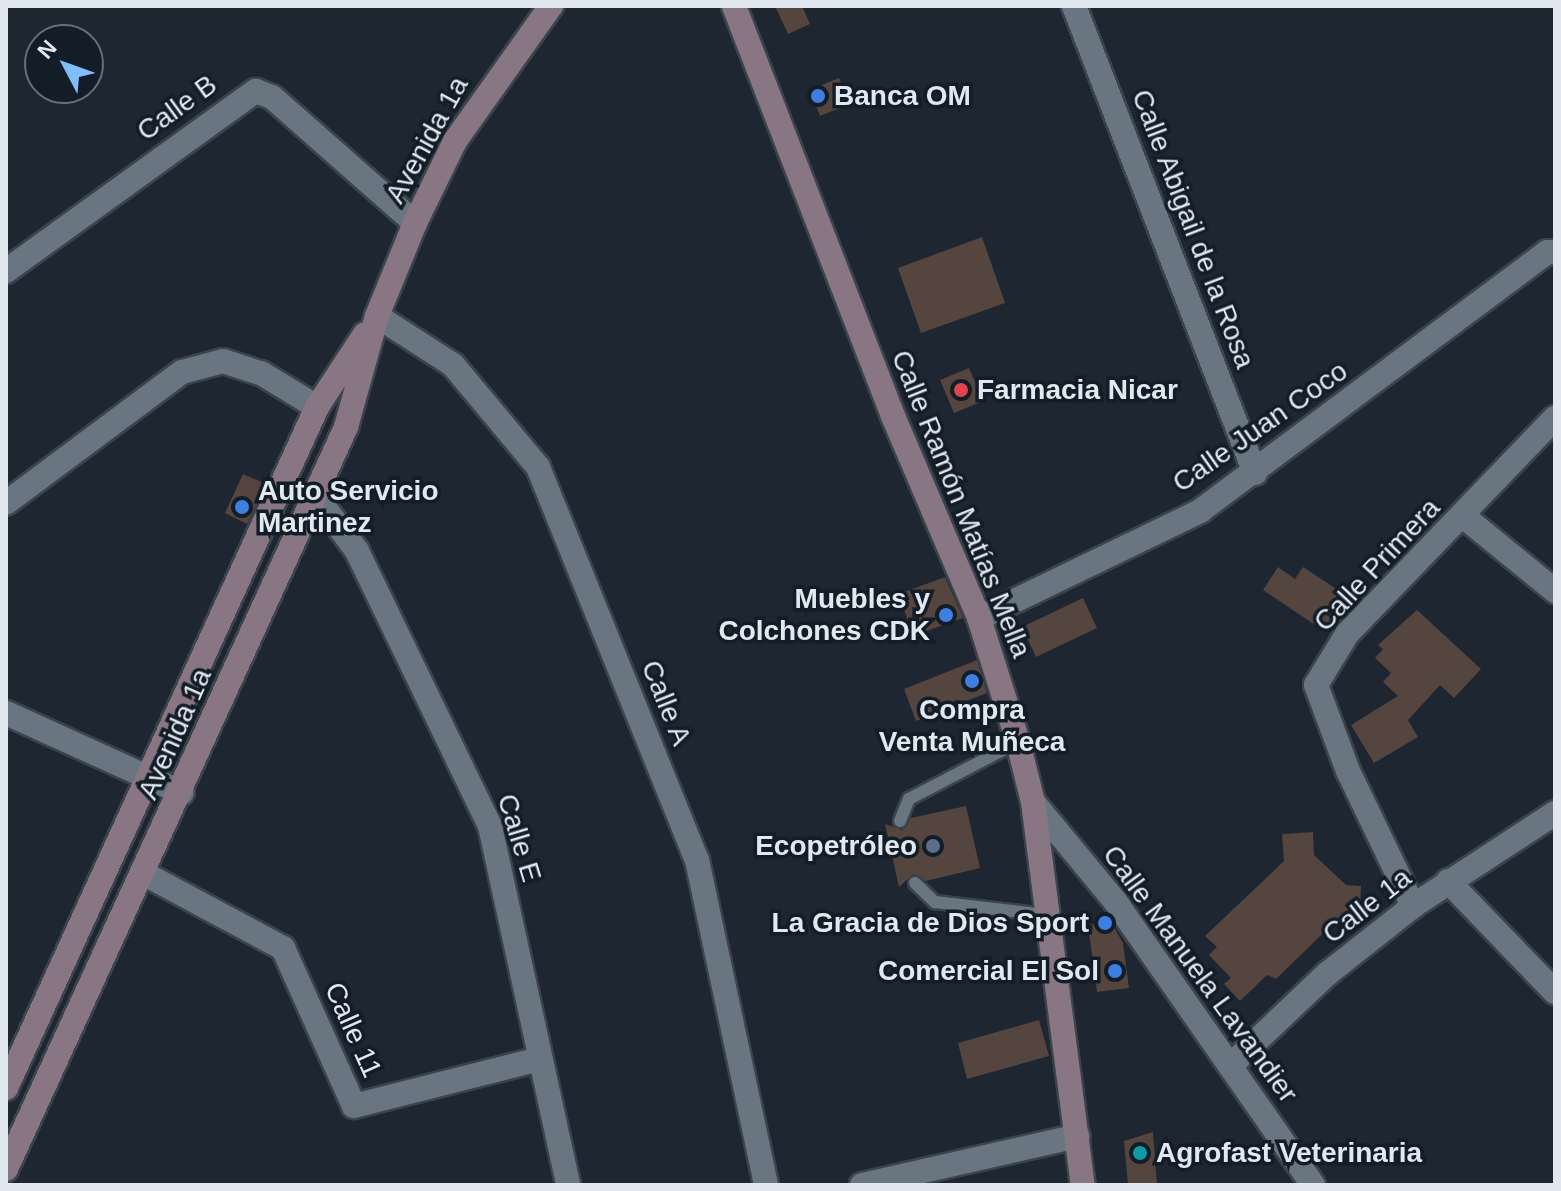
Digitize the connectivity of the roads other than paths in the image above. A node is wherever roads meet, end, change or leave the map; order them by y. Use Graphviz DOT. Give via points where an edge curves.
graph roads {
  1 [pos="551,6"];
  2 [pos="734,6"];
  3 [pos="1074,6"];
  4 [pos="415,223"];
  5 [pos="1555,252"];
  6 [pos="6,271"];
  7 [pos="377,316"];
  8 [pos="317,407"];
  9 [pos="1555,418"];
  10 [pos="1255,473"];
  11 [pos="315,495"];
  12 [pos="6,503"];
  13 [pos="1463,516"];
  14 [pos="1555,591"];
  15 [pos="979,618"];
  16 [pos="6,713"];
  17 [pos="1018,742"];
  18 [pos="149,776"];
  19 [pos="182,793"];
  20 [pos="1033,802"];
  21 [pos="1555,813"];
  22 [pos="900,821"];
  23 [pos="143,873"];
  24 [pos="1448,881"];
  25 [pos="915,883"];
  26 [pos="1413,906"];
  27 [pos="1048,915"];
  28 [pos="1555,992"];
  29 [pos="540,1059"];
  30 [pos="1230,1066"];
  31 [pos="7,1085"];
  32 [pos="39,1099"];
  33 [pos="1077,1136"];
  34 [pos="6,1169"];
  35 [pos="568,1185"];
  36 [pos="766,1185"];
  37 [pos="862,1185"];
  38 [pos="1083,1185"];
  39 [pos="1313,1185"];
  1 -- 4 [label="main road, Avenida 1a" via="455,141"];
  2 -- 15 [label="main road, Calle Ramón Matías Mella" via="893,416"];
  3 -- 10 [label="street, Calle Abigail de la Rosa"];
  4 -- 6 [label="street, Calle B" via="272,97 256,91"];
  4 -- 7 [label="main road, Avenida 1a"];
  5 -- 10 [label="street, Calle Juan Coco" via="1547,252"];
  7 -- 8 [label="main road, Avenida 1a"];
  7 -- 11 [label="main road, Avenida 1a" via="346,427"];
  7 -- 36 [label="street, Calle A" via="453,365 538,467 697,860"];
  8 -- 12 [label="street" via="261,373 223,361 182,372"];
  8 -- 18 [label="main road, Avenida 1a"];
  9 -- 13 [label="street, Calle Primera"];
  10 -- 15 [label="street, Calle Juan Coco" via="1200,511"];
  11 -- 19 [label="main road, Avenida 1a"];
  11 -- 29 [label="street, Calle E" via="357,551 490,826"];
  13 -- 14 [label="street"];
  13 -- 26 [label="street, Calle Primera" via="1347,634 1316,685 1348,771"];
  15 -- 17 [label="main road, Calle Ramón Matías Mella"];
  16 -- 18 [label="street"];
  17 -- 20 [label="main road, Calle Ramón Matías Mella"];
  17 -- 22 [label="lane" via="909,799"];
  18 -- 19 [label="street"];
  18 -- 31 [label="main road, Avenida 1a"];
  19 -- 23 [label="main road, Avenida 1a"];
  20 -- 27 [label="main road, Calle Ramón Matías Mella"];
  20 -- 30 [label="street, Calle Manuela Lavandier" via="1115,901"];
  21 -- 24 [label="street, Calle 1a"];
  23 -- 29 [label="street, Calle 11" via="283,948 354,1106"];
  23 -- 32 [label="main road, Avenida 1a"];
  24 -- 26 [label="street, Calle 1a"];
  24 -- 28 [label="street"];
  25 -- 27 [label="lane" via="935,902"];
  26 -- 30 [label="street, Calle 1a" via="1327,974"];
  27 -- 33 [label="main road, Calle Ramón Matías Mella"];
  29 -- 35 [label="street, Calle E"];
  30 -- 39 [label="street, Calle Manuela Lavandier"];
  31 -- 32 [label="street"];
  32 -- 34 [label="main road, Avenida 1a"];
  33 -- 37 [label="street"];
  33 -- 38 [label="main road, Calle Ramón Matías Mella"];
}
